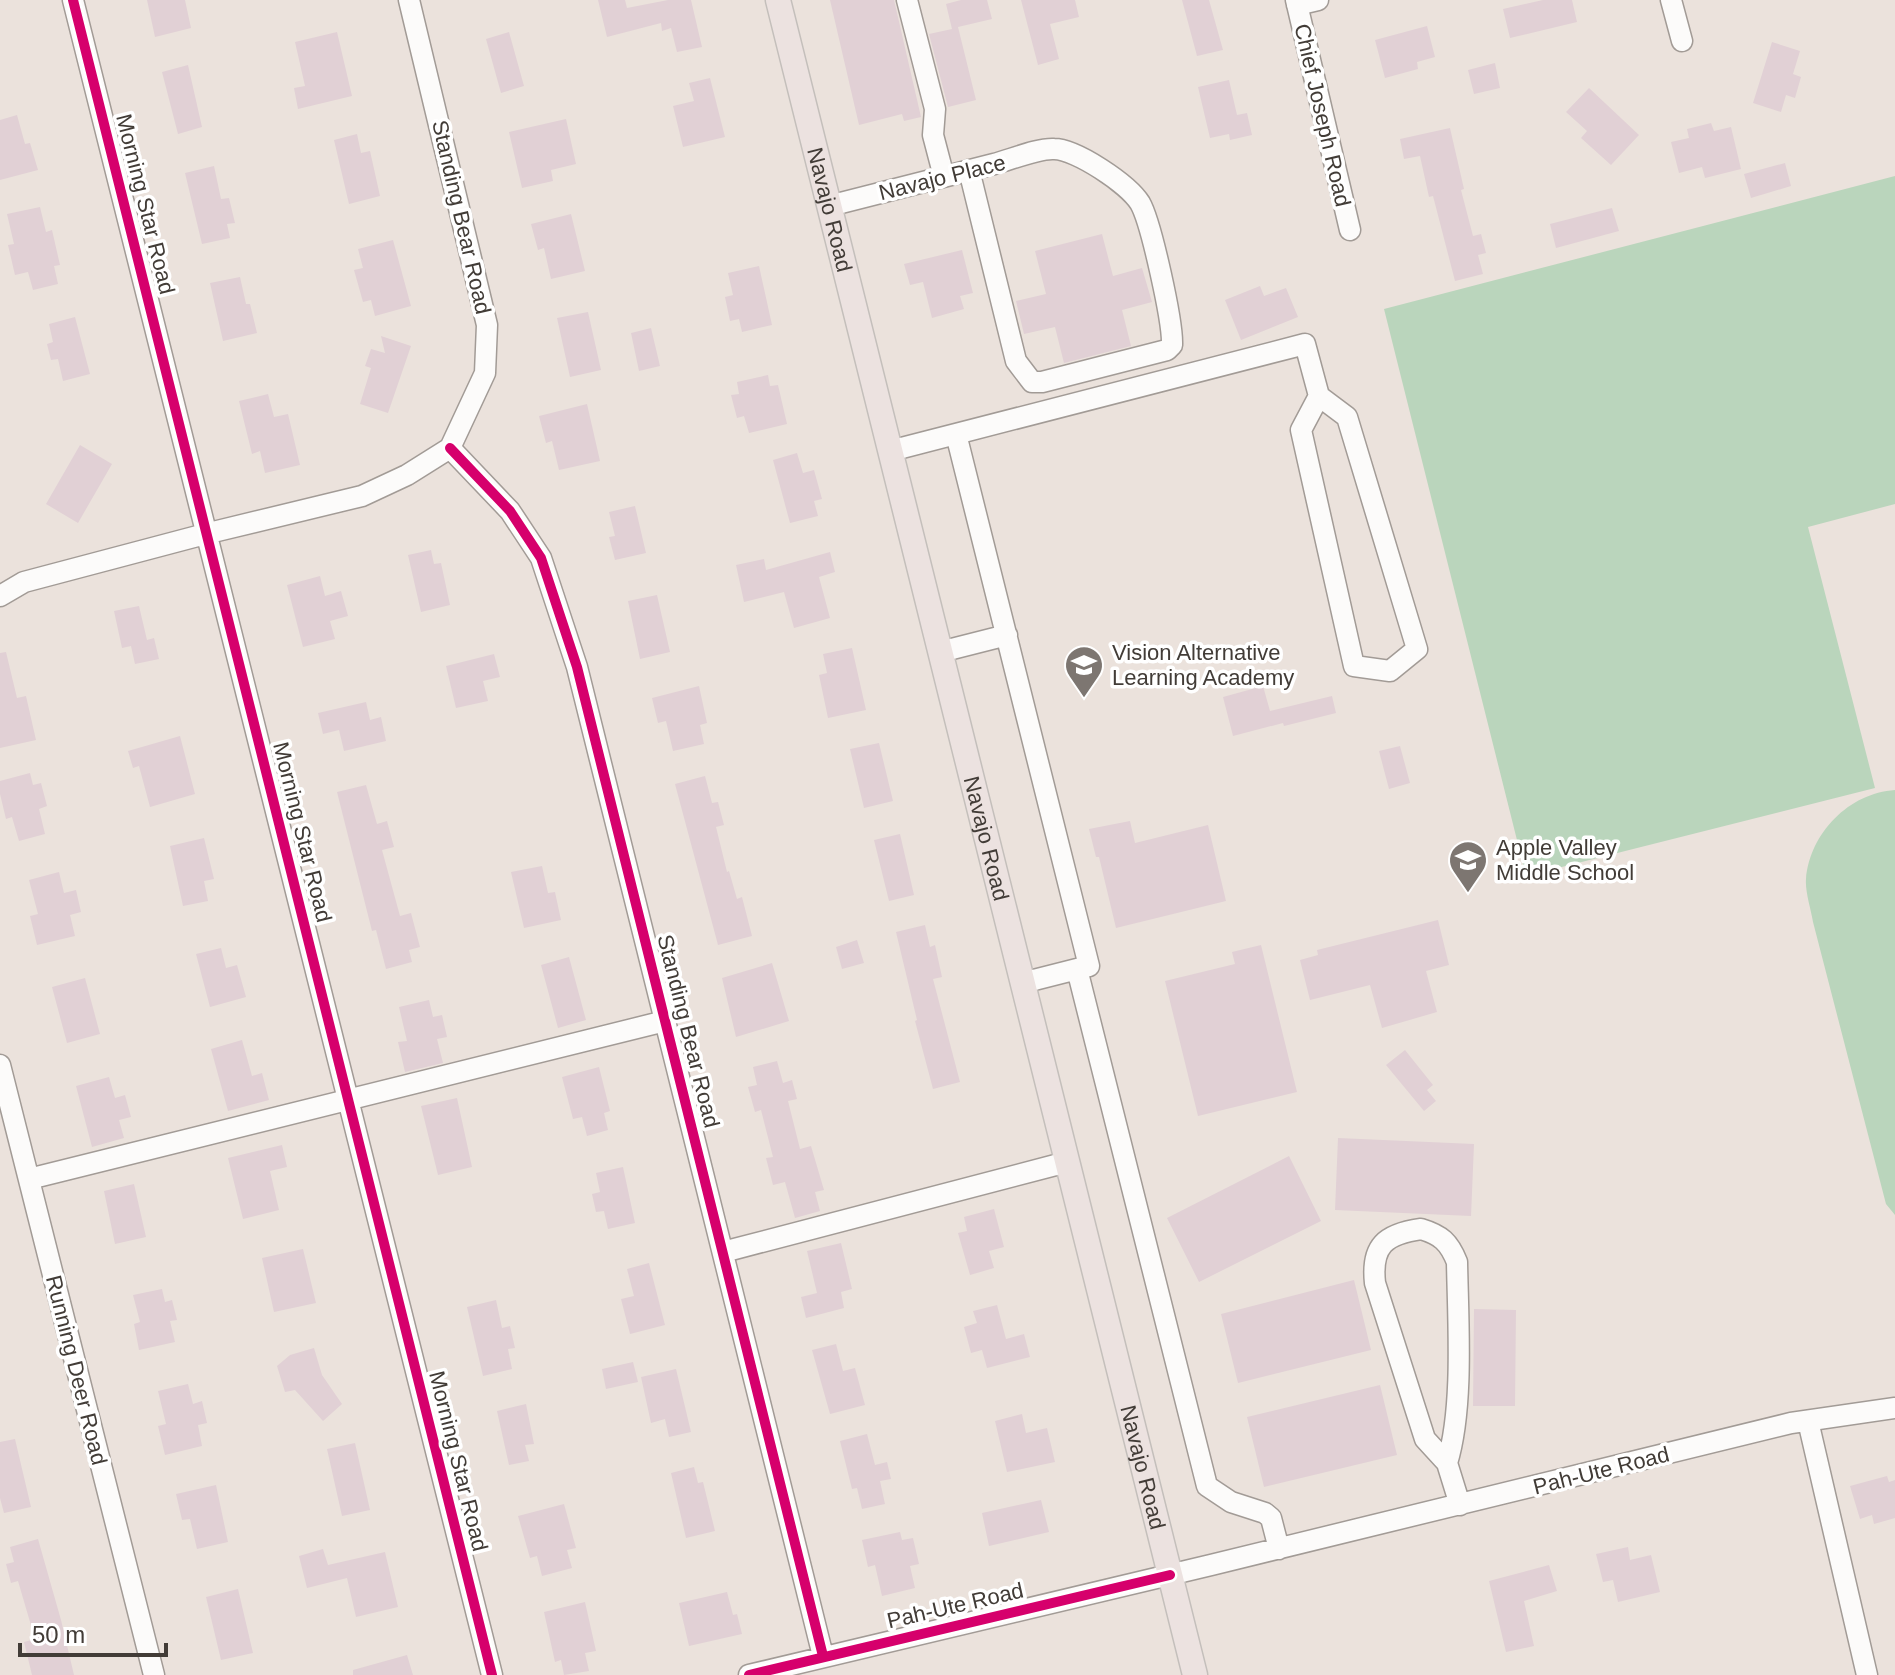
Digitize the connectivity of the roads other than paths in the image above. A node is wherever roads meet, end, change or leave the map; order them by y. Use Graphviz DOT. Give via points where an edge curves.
graph roads {
  1 [pos="73,0"];
  2 [pos="409,0"];
  3 [pos="778,0"];
  4 [pos="907,0"];
  5 [pos="1671,0"];
  6 [pos="1304,2"];
  7 [pos="1682,41"];
  8 [pos="969,170"];
  9 [pos="944,177"];
  10 [pos="829,206"];
  11 [pos="1350,230"];
  12 [pos="1319,396"];
  13 [pos="956,434"];
  14 [pos="450,448"];
  15 [pos="890,451"];
  16 [pos="209,533"];
  17 [pos="0,596"];
  18 [pos="1007,635"];
  19 [pos="940,652"];
  20 [pos="1077,969"];
  21 [pos="1022,983"];
  22 [pos="665,1021"];
  23 [pos="0,1065"];
  24 [pos="349,1099"];
  25 [pos="1067,1162"];
  26 [pos="29,1179"];
  27 [pos="723,1252"];
  28 [pos="1895,1408"];
  29 [pos="1808,1421"];
  30 [pos="1447,1463"];
  31 [pos="1460,1505"];
  32 [pos="1279,1549"];
  33 [pos="1170,1575"];
  34 [pos="823,1656"];
  35 [pos="154,1675"];
  36 [pos="492,1675"];
  37 [pos="749,1675"];
  38 [pos="1195,1675"];
  39 [pos="1867,1675"];
  1 -- 16 [label="street, Morning Star Road"];
  2 -- 14 [label="street, Standing Bear Road" via="487,325 485,373"];
  3 -- 10 [label="main road, Navajo Road"];
  4 -- 9 [label="street" via="935,109 933,135"];
  5 -- 7 [label="street"];
  6 -- 11 [label="street, Chief Joseph Road"];
  8 -- 8 [label="street, Navajo Place" via="1054,148 1095,164 1129,190 1148,225 1172,345 1032,382 1016,361"];
  8 -- 9 [label="street, Navajo Place"];
  9 -- 10 [label="street, Navajo Place"];
  10 -- 15 [label="main road, Navajo Road"];
  12 -- 12 [label="street" via="1301,430 1354,666 1390,671 1417,649 1347,417"];
  12 -- 13 [label="street" via="1305,344"];
  13 -- 15 [label="street"];
  13 -- 18 [label="street"];
  14 -- 16 [label="street" via="362,496"];
  14 -- 22 [label="street, Standing Bear Road" via="510,511 541,558 577,667"];
  15 -- 19 [label="main road, Navajo Road"];
  16 -- 17 [label="street" via="24,582"];
  16 -- 24 [label="street, Morning Star Road"];
  18 -- 19 [label="street"];
  18 -- 20 [label="street" via="1089,966"];
  19 -- 21 [label="main road, Navajo Road"];
  20 -- 21 [label="street"];
  20 -- 32 [label="street" via="1207,1486 1271,1518"];
  21 -- 25 [label="main road, Navajo Road"];
  22 -- 24 [label="street"];
  22 -- 27 [label="street, Standing Bear Road"];
  23 -- 26 [label="street, Running Deer Road"];
  24 -- 26 [label="street"];
  24 -- 36 [label="street, Morning Star Road"];
  25 -- 27 [label="street"];
  25 -- 33 [label="main road, Navajo Road"];
  26 -- 35 [label="street, Running Deer Road"];
  27 -- 34 [label="street, Standing Bear Road"];
  28 -- 29 [label="street, Pah-Ute Road"];
  29 -- 31 [label="street, Pah-Ute Road"];
  29 -- 39 [label="street"];
  30 -- 30 [label="street" via="1456,1398 1457,1262 1440,1235 1421,1229 1401,1232 1380,1246 1373,1262 1375,1283 1425,1439"];
  30 -- 31 [label="street"];
  31 -- 32 [label="street, Pah-Ute Road"];
  32 -- 33 [label="street, Pah-Ute Road"];
  33 -- 34 [label="street, Pah-Ute Road"];
  33 -- 38 [label="main road, Navajo Road"];
  34 -- 37 [label="street, Pah-Ute Road"];
}
